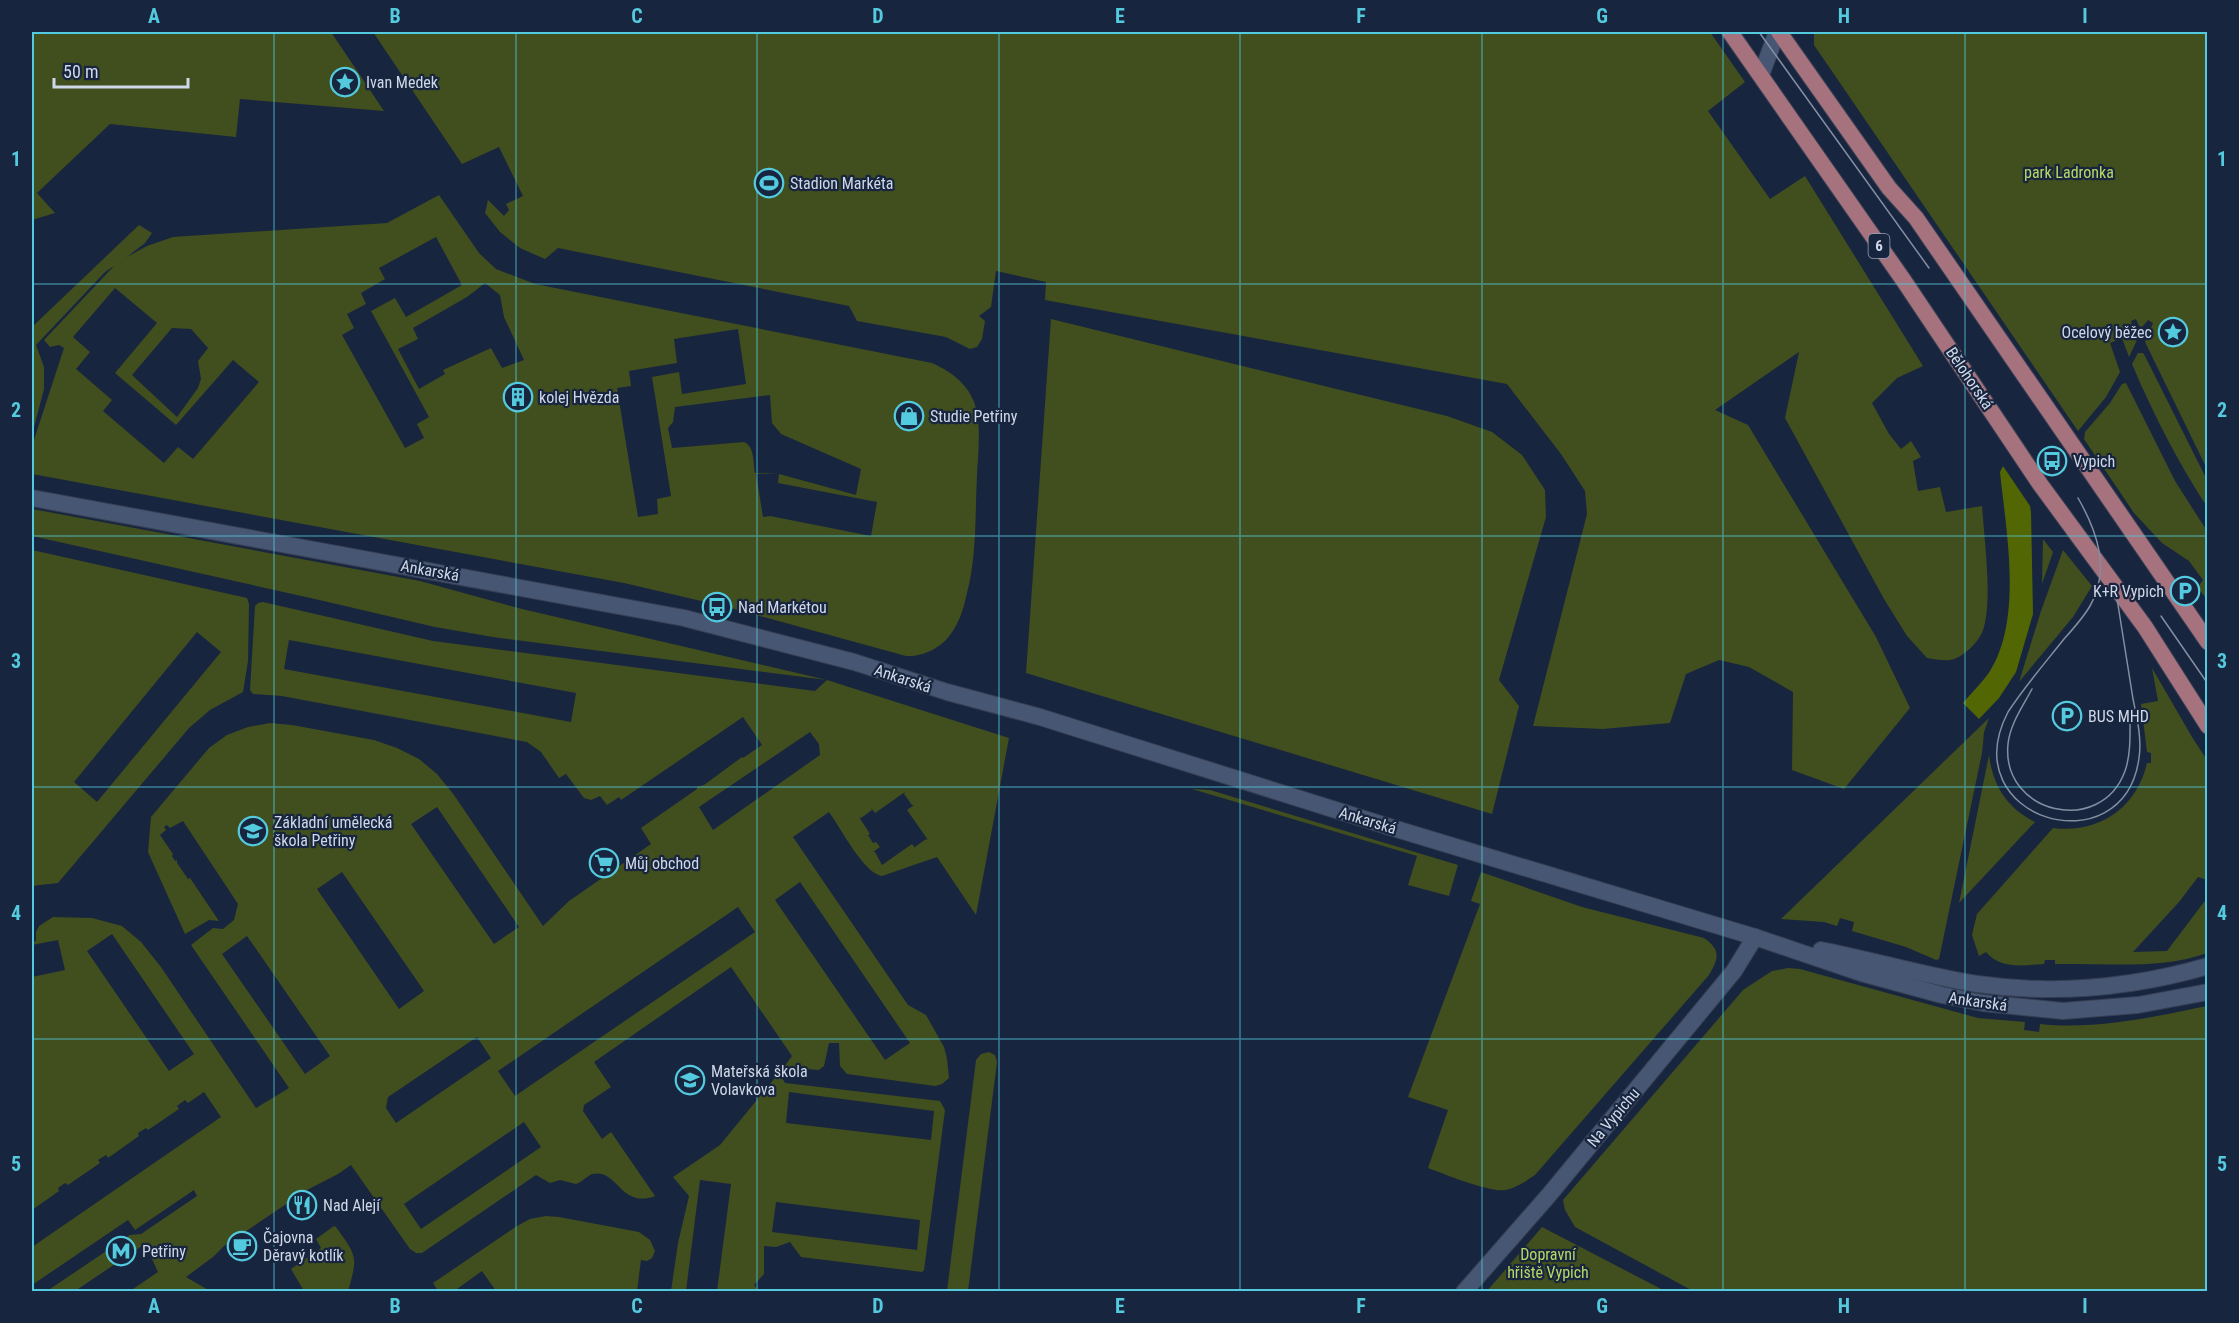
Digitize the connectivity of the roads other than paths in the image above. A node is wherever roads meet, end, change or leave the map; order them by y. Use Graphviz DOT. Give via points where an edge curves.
graph roads {
  1 [pos="1730,32"];
  2 [pos="1778,32"];
  3 [pos="1761,75"];
  4 [pos="32,498"];
  5 [pos="2208,642"];
  6 [pos="2208,726"];
  7 [pos="1755,937"];
  8 [pos="2208,966"];
  9 [pos="2208,992"];
  10 [pos="1464,1292"];
  1 -- 3 [label="main road, Bělohorská / 6"];
  2 -- 3 [label="street"];
  2 -- 5 [label="main road" via="1889,188 1923,228"];
  3 -- 6 [label="main road, Bělohorská / 6" via="2040,484 2145,627"];
  4 -- 7 [label="street, Ankarská" via="684,618 854,662 1040,717"];
  7 -- 8 [label="street, Ankarská" via="1965,982 2014,988 2124,984"];
  7 -- 9 [label="street, Ankarská" via="1886,980 1983,1003 2089,1010"];
  7 -- 10 [label="street, Na Vypichu" via="1734,971"];
}
